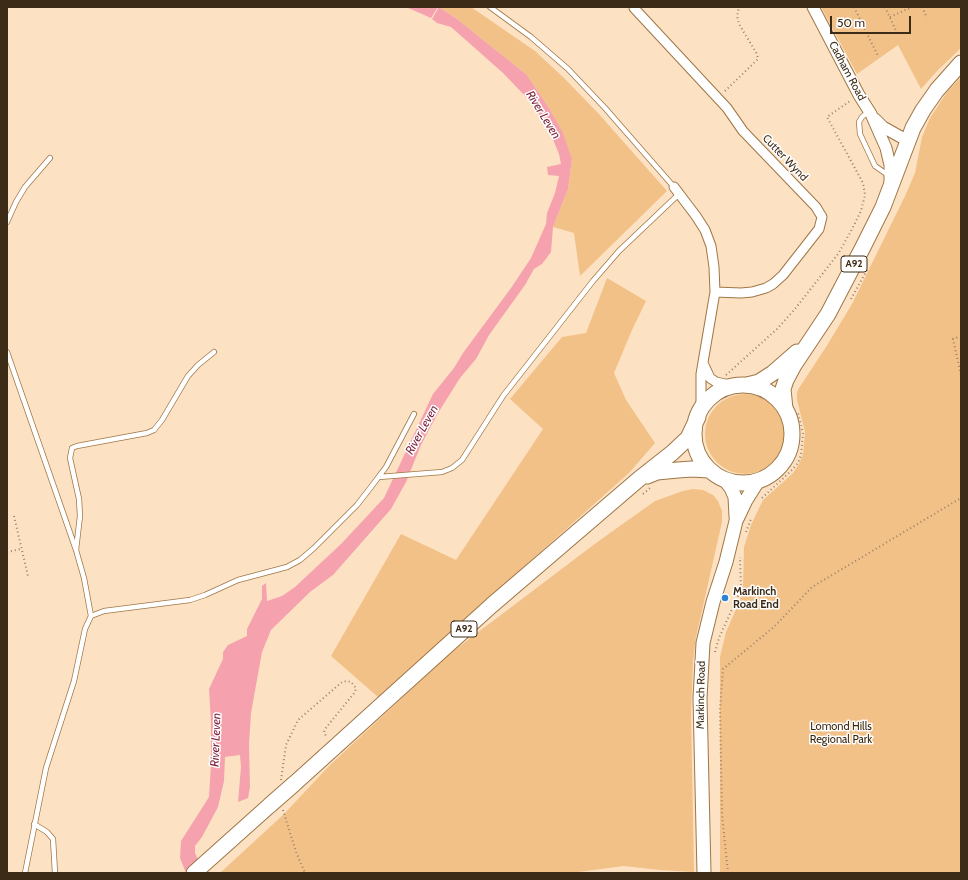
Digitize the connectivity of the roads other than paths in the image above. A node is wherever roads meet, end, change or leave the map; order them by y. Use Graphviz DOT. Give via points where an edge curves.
graph roads {
  1 [pos="490,7"];
  2 [pos="813,7"];
  3 [pos="634,8"];
  4 [pos="961,63"];
  5 [pos="870,113"];
  6 [pos="908,141"];
  7 [pos="50,158"];
  8 [pos="890,184"];
  9 [pos="677,190"];
  10 [pos="7,222"];
  11 [pos="715,292"];
  12 [pos="812,338"];
  13 [pos="7,352"];
  14 [pos="214,352"];
  15 [pos="703,361"];
  16 [pos="733,381"];
  17 [pos="791,410"];
  18 [pos="414,414"];
  19 [pos="699,414"];
  20 [pos="709,470"];
  21 [pos="380,477"];
  22 [pos="639,479"];
  23 [pos="724,480"];
  24 [pos="758,481"];
  25 [pos="736,521"];
  26 [pos="76,550"];
  27 [pos="91,616"];
  28 [pos="34,824"];
  29 [pos="25,873"];
  30 [pos="55,873"];
  31 [pos="194,873"];
  32 [pos="704,873"];
  1 -- 9 [label="lane" via="531,37 568,69"];
  2 -- 5 [label="street, Cadham Road"];
  3 -- 11 [label="street, Cutter Wynd" via="727,108 743,131 816,207 822,217 819,229 773,284 752,292"];
  4 -- 6 [label="highway, A92" via="923,110"];
  5 -- 6 [label="street, Cadham Road" via="883,127"];
  5 -- 8 [label="street, Cadham Road" via="886,148 890,165"];
  5 -- 8 [label="lane" via="859,122 860,134 875,166 888,175"];
  6 -- 8 [label="highway, A92"];
  7 -- 10 [label="lane" via="25,187"];
  8 -- 12 [label="highway, A92" via="883,207 853,267"];
  9 -- 11 [label="street" via="705,230 711,246"];
  9 -- 21 [label="lane" via="593,281 503,396 462,460 447,470"];
  11 -- 15 [label="street"];
  12 -- 16 [label="highway, A92" via="773,373 759,382"];
  12 -- 17 [label="highway, A92" via="794,365 783,390"];
  13 -- 26 [label="lane"];
  14 -- 26 [label="lane" via="188,376 154,430 72,448 70,458 80,516"];
  15 -- 16 [label="street" via="710,378 716,382"];
  15 -- 19 [label="street"];
  16 -- 17 [label="highway, A92" via="769,393"];
  16 -- 19 [label="highway, A92" via="712,396"];
  17 -- 24 [label="highway, A92" via="792,437 789,452 782,465 771,475"];
  18 -- 21 [label="lane"];
  19 -- 20 [label="highway, A92" via="694,431 696,445"];
  19 -- 22 [label="highway, A92" via="688,438"];
  20 -- 22 [label="highway, A92" via="657,472"];
  20 -- 23 [label="highway, A92"];
  21 -- 27 [label="lane" via="357,505 314,548 287,567 238,580 190,600 104,611"];
  22 -- 31 [label="highway, A92, bridge" via="287,781 270,805"];
  23 -- 24 [label="highway, A92" via="735,483"];
  23 -- 25 [label="main road, Markinch Road" via="735,497"];
  24 -- 25 [label="main road, Markinch Road" via="752,502"];
  25 -- 32 [label="main road, Markinch Road" via="703,643 700,698"];
  26 -- 27 [label="lane"];
  27 -- 28 [label="lane" via="84,629 74,681 46,768"];
  28 -- 29 [label="lane"];
  28 -- 30 [label="lane" via="53,839"];
}
